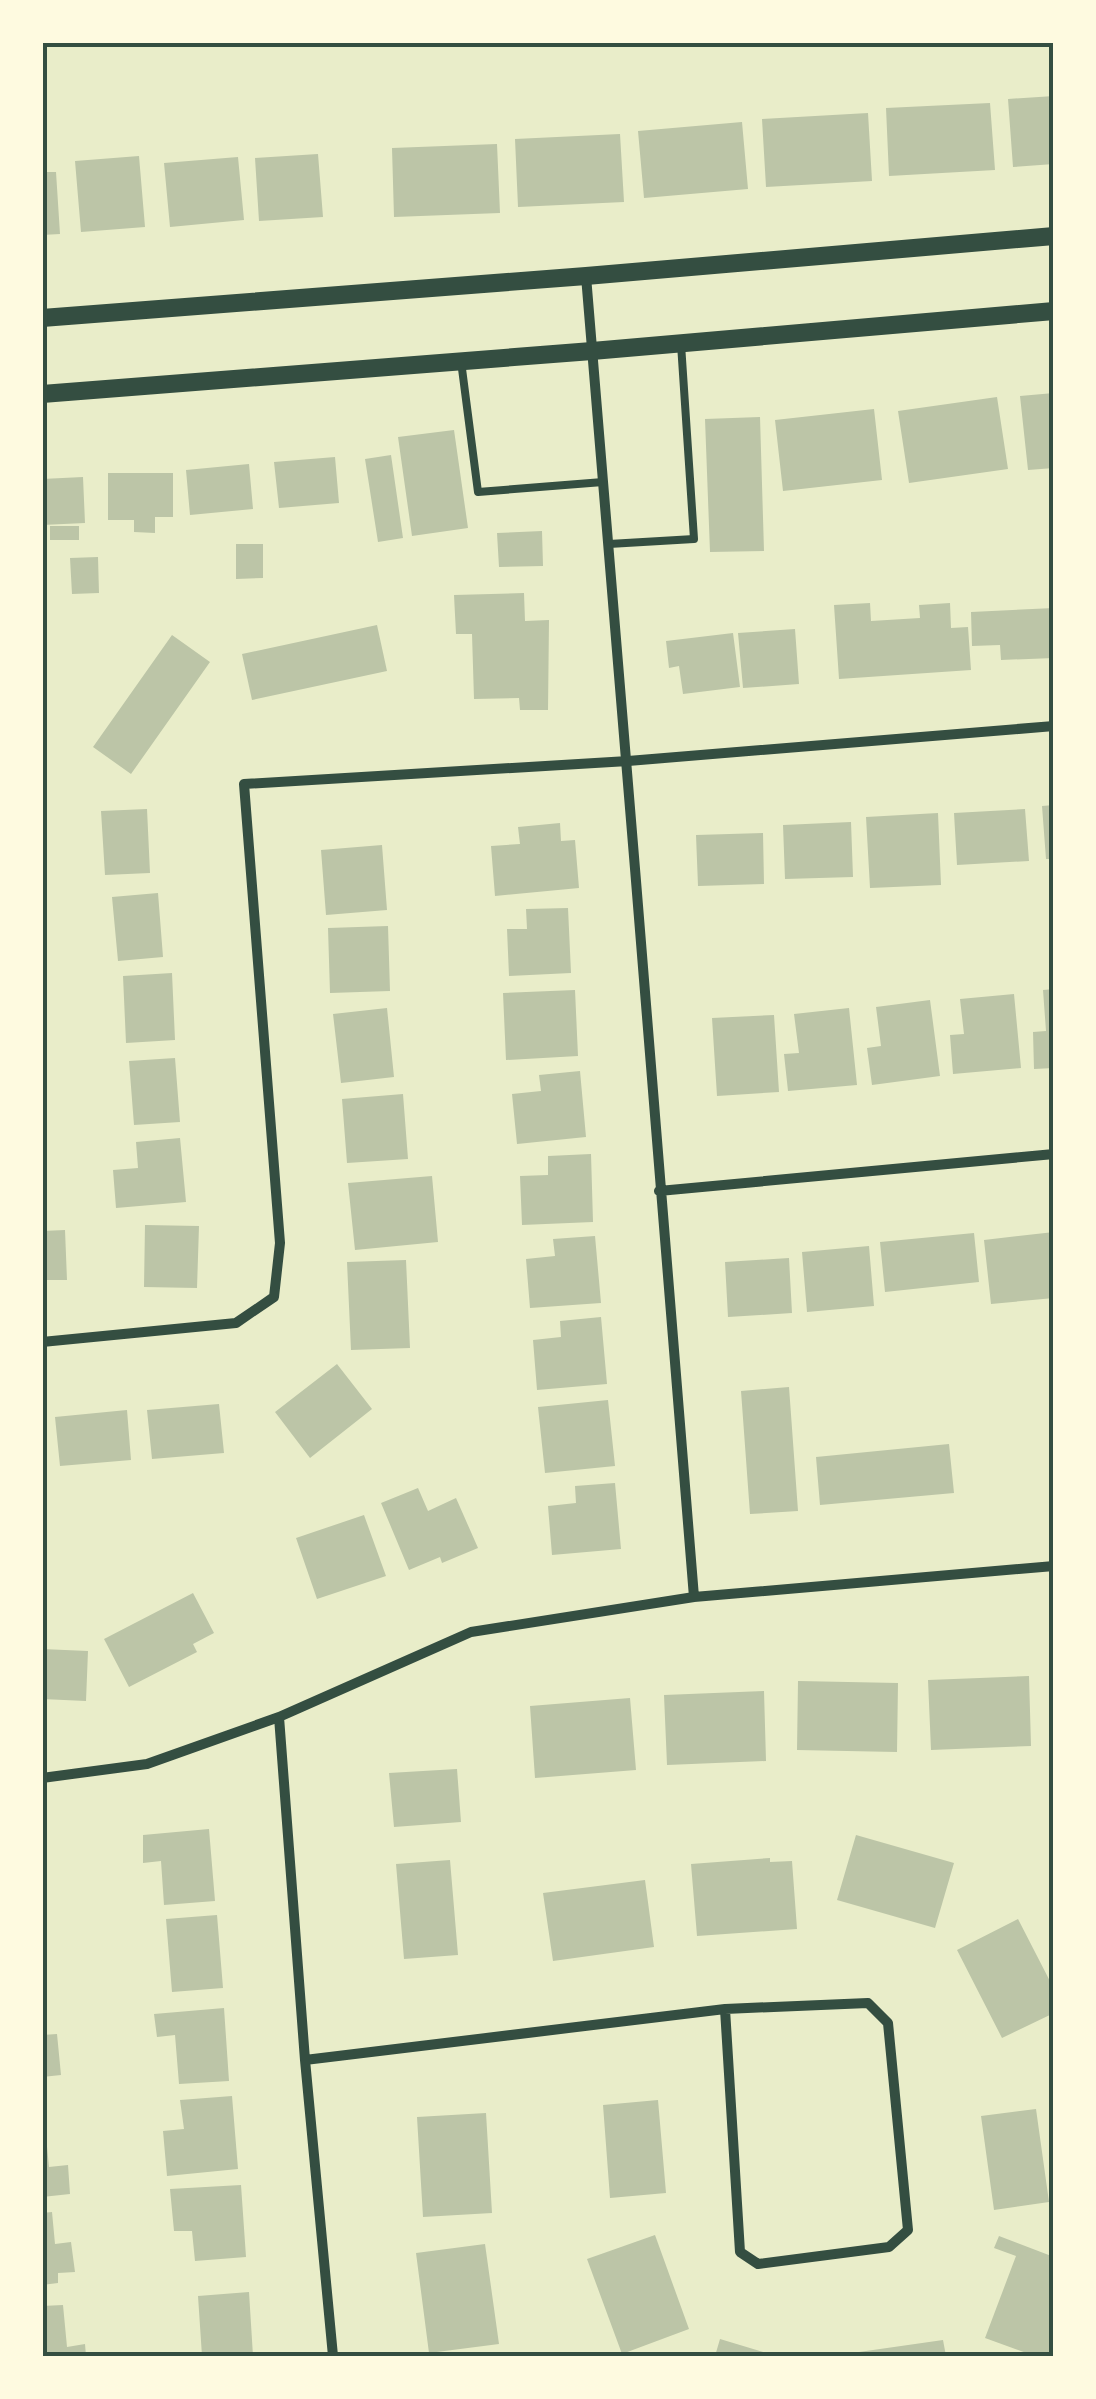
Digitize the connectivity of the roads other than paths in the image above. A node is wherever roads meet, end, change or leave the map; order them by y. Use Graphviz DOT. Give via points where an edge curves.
graph roads {
  1 [pos="1054,236"];
  2 [pos="586,276"];
  3 [pos="1054,310"];
  4 [pos="42,318"];
  5 [pos="681,344"];
  6 [pos="592,351"];
  7 [pos="461,361"];
  8 [pos="42,394"];
  9 [pos="603,482"];
  10 [pos="609,544"];
  11 [pos="1054,726"];
  12 [pos="628,761"];
  13 [pos="1054,1154"];
  14 [pos="659,1190"];
  15 [pos="42,1342"];
  16 [pos="1054,1566"];
  17 [pos="694,1597"];
  18 [pos="279,1717"];
  19 [pos="42,1778"];
  20 [pos="725,2009"];
  21 [pos="304,2060"];
  22 [pos="333,2356"];
  1 -- 2 [label="street"];
  2 -- 4 [label="street"];
  2 -- 6 [label="street"];
  3 -- 5 [label="street"];
  5 -- 6 [label="street"];
  5 -- 10 [label="lane" via="694,539"];
  6 -- 7 [label="street"];
  6 -- 9 [label="street"];
  7 -- 8 [label="street"];
  7 -- 9 [label="lane" via="478,492"];
  9 -- 10 [label="street"];
  10 -- 12 [label="street"];
  11 -- 12 [label="street"];
  12 -- 14 [label="street"];
  12 -- 15 [label="street" via="244,784 280,1244 274,1296 236,1322"];
  13 -- 14 [label="street"];
  14 -- 17 [label="street"];
  16 -- 17 [label="street"];
  17 -- 18 [label="street" via="471,1632"];
  18 -- 19 [label="street" via="146,1764"];
  18 -- 21 [label="street"];
  20 -- 20 [label="street" via="740,2252 758,2264 889,2248 908,2230 888,2023 868,2003"];
  20 -- 21 [label="street"];
  21 -- 22 [label="street"];
}
